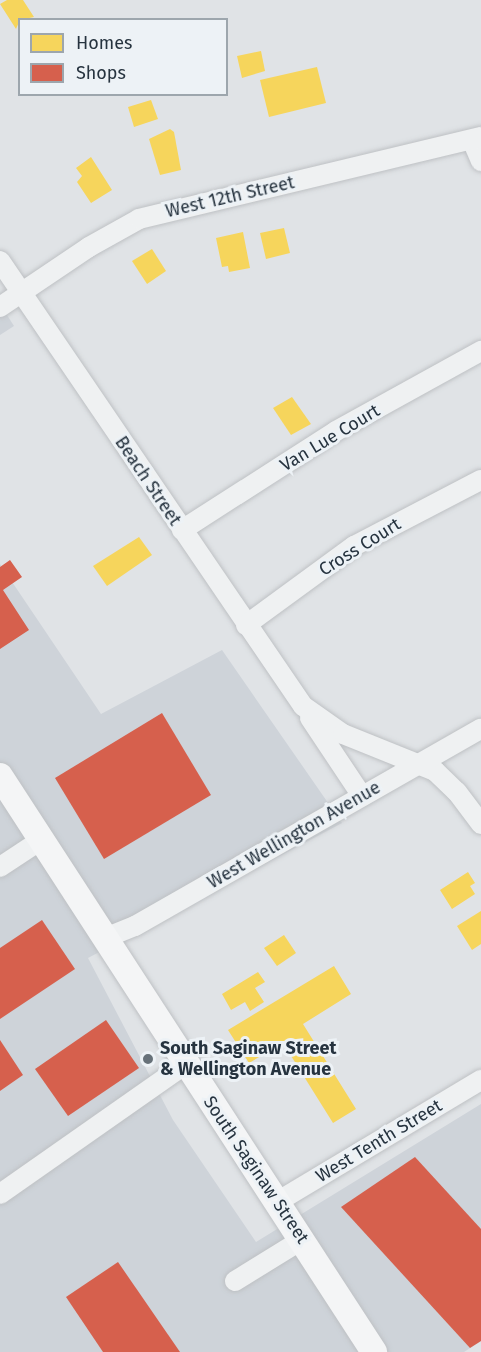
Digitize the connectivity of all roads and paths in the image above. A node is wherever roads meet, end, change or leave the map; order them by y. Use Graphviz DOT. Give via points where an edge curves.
graph roads {
  1 [pos="477,139"];
  2 [pos="481,161"];
  3 [pos="0,261"];
  4 [pos="21,293"];
  5 [pos="0,307"];
  6 [pos="481,351"];
  7 [pos="481,480"];
  8 [pos="182,531"];
  9 [pos="246,625"];
  10 [pos="298,700"];
  11 [pos="481,729"];
  12 [pos="419,764"];
  13 [pos="0,776"];
  14 [pos="362,796"];
  15 [pos="481,824"];
  16 [pos="41,840"];
  17 [pos="0,867"];
  18 [pos="105,938"];
  19 [pos="186,1064"];
  20 [pos="481,1080"];
  21 [pos="0,1194"];
  22 [pos="277,1202"];
  23 [pos="303,1239"];
  24 [pos="235,1281"];
  25 [pos="374,1352"];
  1 -- 2 [label="street"];
  1 -- 4 [label="street, West 12th Street" via="139,219"];
  3 -- 4 [label="street, Beach Street"];
  4 -- 5 [label="street, West 12th Street"];
  4 -- 8 [label="street, Beach Street"];
  6 -- 8 [label="street, Van Lue Court" via="336,431"];
  7 -- 9 [label="street, Cross Court" via="354,546"];
  8 -- 9 [label="street, Beach Street"];
  9 -- 10 [label="street, Beach Street"];
  10 -- 12 [label="street, Beach Street" via="343,734"];
  10 -- 14 [label="street, Beach Street"];
  11 -- 12 [label="street, West Wellington Avenue"];
  12 -- 14 [label="street, West Wellington Avenue"];
  12 -- 15 [label="street, Beach Street" via="448,782"];
  13 -- 16 [label="main road, South Saginaw Street"];
  14 -- 18 [label="street, West Wellington Avenue" via="135,926"];
  16 -- 17 [label="street"];
  16 -- 18 [label="main road, South Saginaw Street"];
  18 -- 19 [label="main road, South Saginaw Street"];
  19 -- 21 [label="street"];
  19 -- 22 [label="main road, South Saginaw Street"];
  20 -- 22 [label="street, West Tenth Street"];
  22 -- 23 [label="main road, South Saginaw Street"];
  23 -- 24 [label="street"];
  23 -- 25 [label="main road, South Saginaw Street"];
}
